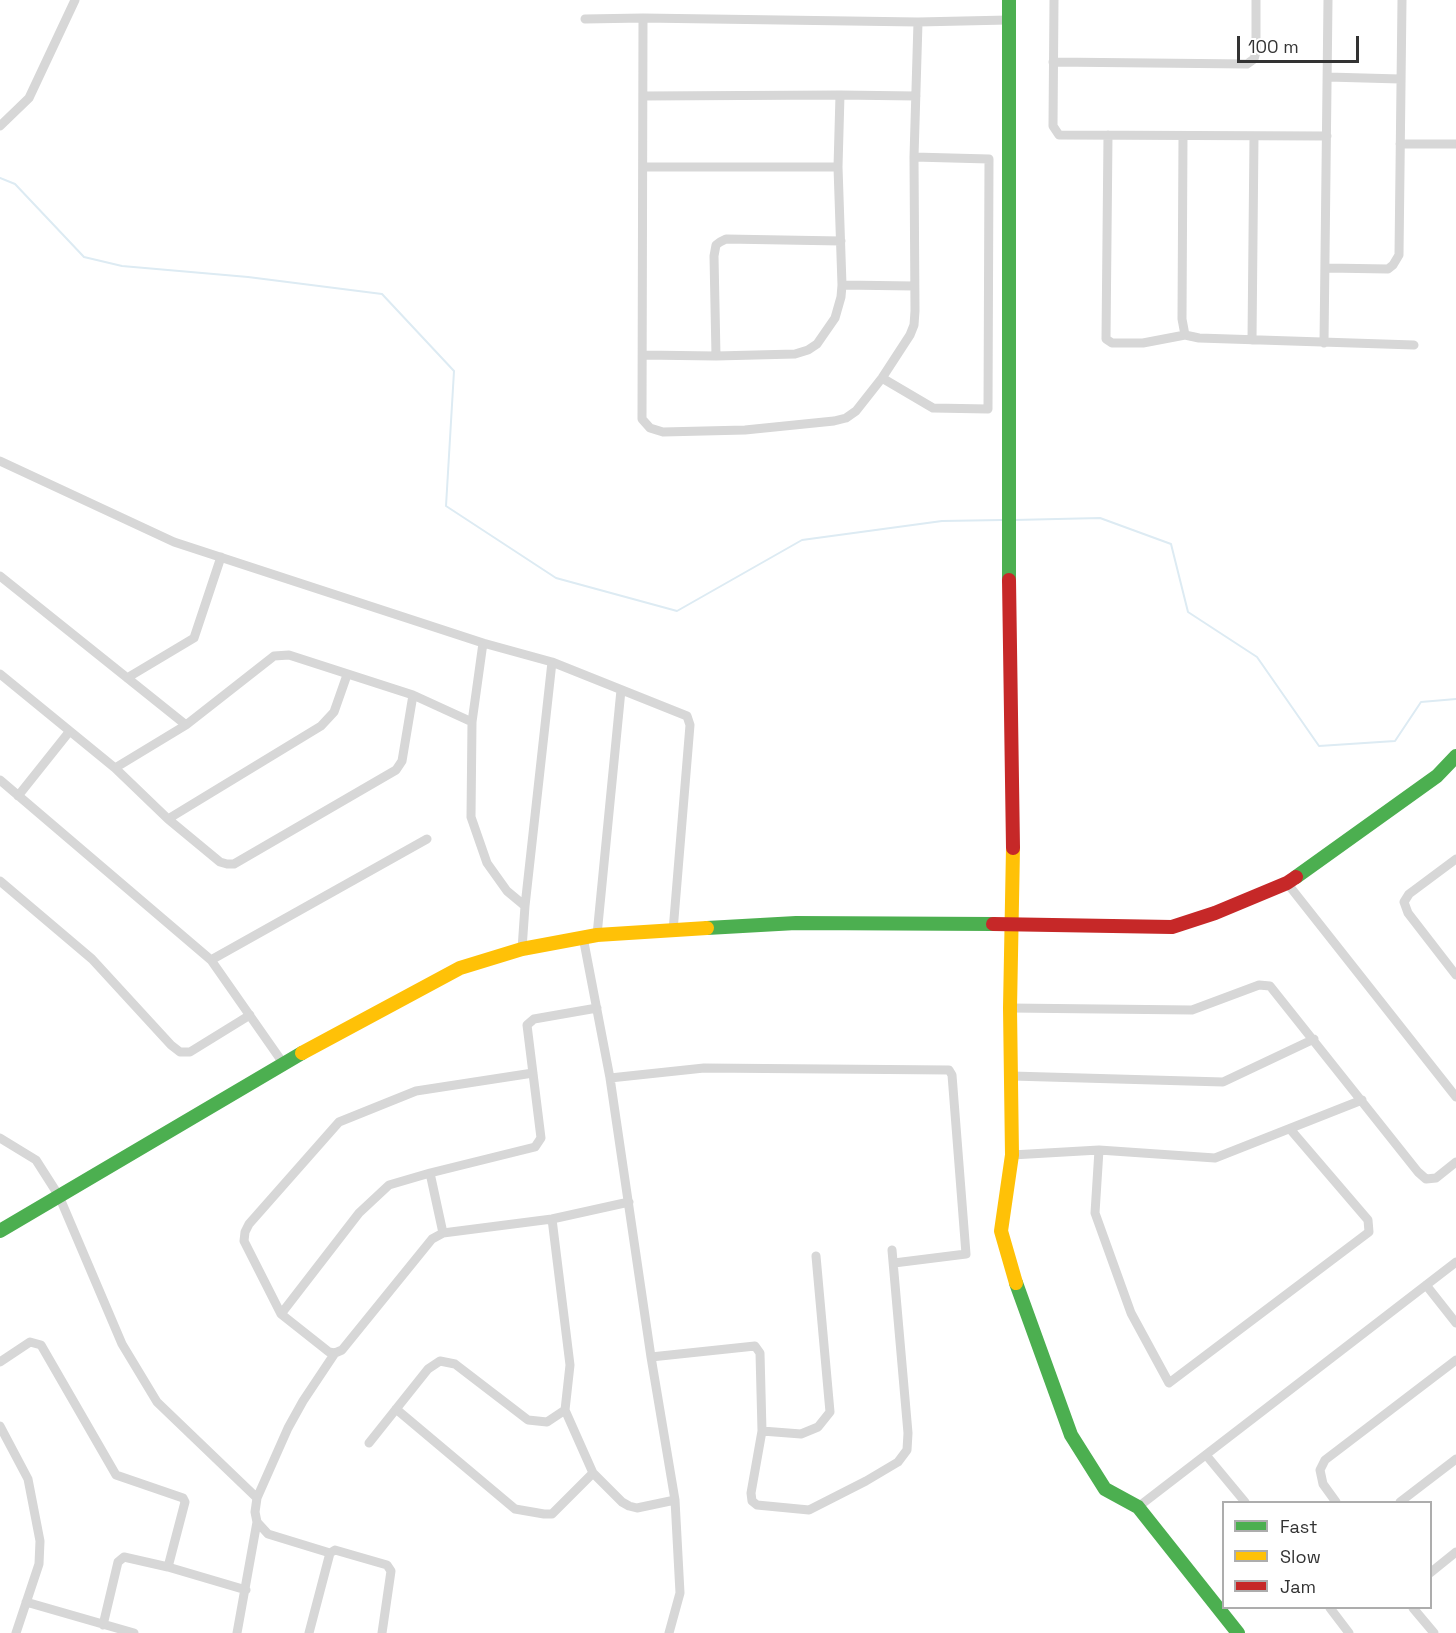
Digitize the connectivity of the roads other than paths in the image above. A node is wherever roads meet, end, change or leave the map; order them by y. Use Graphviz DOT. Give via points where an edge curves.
graph roads {
  1 [pos="75,0"];
  2 [pos="1009,0"];
  3 [pos="1054,0"];
  4 [pos="1256,0"];
  5 [pos="1328,0"];
  6 [pos="1402,0"];
  7 [pos="643,18"];
  8 [pos="585,19"];
  9 [pos="1008,20"];
  10 [pos="918,22"];
  11 [pos="1053,62"];
  12 [pos="1328,77"];
  13 [pos="1400,79"];
  14 [pos="840,95"];
  15 [pos="643,96"];
  16 [pos="915,96"];
  17 [pos="0,126"];
  18 [pos="1108,135"];
  19 [pos="1183,136"];
  20 [pos="1254,136"];
  21 [pos="1327,136"];
  22 [pos="1400,144"];
  23 [pos="1456,144"];
  24 [pos="914,157"];
  25 [pos="644,167"];
  26 [pos="838,167"];
  27 [pos="841,241"];
  28 [pos="1327,268"];
  29 [pos="842,285"];
  30 [pos="914,286"];
  31 [pos="1185,335"];
  32 [pos="1252,340"];
  33 [pos="1324,343"];
  34 [pos="1414,345"];
  35 [pos="643,355"];
  36 [pos="716,356"];
  37 [pos="882,378"];
  38 [pos="988,409"];
  39 [pos="1008,411"];
  40 [pos="0,461"];
  41 [pos="221,557"];
  42 [pos="0,576"];
  43 [pos="483,643"];
  44 [pos="552,662"];
  45 [pos="0,674"];
  46 [pos="347,675"];
  47 [pos="127,678"];
  48 [pos="621,690"];
  49 [pos="413,695"];
  50 [pos="472,722"];
  51 [pos="186,725"];
  52 [pos="69,732"];
  53 [pos="1456,756"];
  54 [pos="116,768"];
  55 [pos="0,780"];
  56 [pos="18,795"];
  57 [pos="168,819"];
  58 [pos="427,839"];
  59 [pos="1456,859"];
  60 [pos="0,881"];
  61 [pos="1287,883"];
  62 [pos="525,906"];
  63 [pos="1011,924"];
  64 [pos="673,931"];
  65 [pos="590,936"];
  66 [pos="522,949"];
  67 [pos="212,960"];
  68 [pos="1456,975"];
  69 [pos="597,1008"];
  70 [pos="1010,1008"];
  71 [pos="250,1015"];
  72 [pos="1314,1039"];
  73 [pos="283,1063"];
  74 [pos="533,1073"];
  75 [pos="1012,1076"];
  76 [pos="610,1077"];
  77 [pos="1454,1091"];
  78 [pos="1362,1100"];
  79 [pos="1290,1129"];
  80 [pos="0,1138"];
  81 [pos="1099,1150"];
  82 [pos="1012,1155"];
  83 [pos="1456,1162"];
  84 [pos="430,1173"];
  85 [pos="59,1196"];
  86 [pos="629,1202"];
  87 [pos="552,1219"];
  88 [pos="0,1231"];
  89 [pos="443,1233"];
  90 [pos="892,1250"];
  91 [pos="816,1256"];
  92 [pos="1456,1262"];
  93 [pos="894,1263"];
  94 [pos="1426,1285"];
  95 [pos="281,1314"];
  96 [pos="1456,1323"];
  97 [pos="336,1353"];
  98 [pos="651,1357"];
  99 [pos="1456,1360"];
  100 [pos="0,1362"];
  101 [pos="396,1409"];
  102 [pos="566,1410"];
  103 [pos="0,1426"];
  104 [pos="762,1431"];
  105 [pos="3,1441"];
  106 [pos="369,1443"];
  107 [pos="1206,1455"];
  108 [pos="1456,1459"];
  109 [pos="593,1473"];
  110 [pos="257,1498"];
  111 [pos="675,1500"];
  112 [pos="1243,1501"];
  113 [pos="1335,1501"];
  114 [pos="1403,1501"];
  115 [pos="1138,1507"];
  116 [pos="257,1522"];
  117 [pos="1456,1552"];
  118 [pos="330,1553"];
  119 [pos="168,1567"];
  120 [pos="1432,1572"];
  121 [pos="246,1590"];
  122 [pos="26,1602"];
  123 [pos="1331,1609"];
  124 [pos="1414,1609"];
  125 [pos="103,1625"];
  126 [pos="16,1633"];
  127 [pos="134,1633"];
  128 [pos="237,1633"];
  129 [pos="309,1633"];
  130 [pos="382,1633"];
  131 [pos="669,1633"];
  132 [pos="1238,1633"];
  133 [pos="1349,1633"];
  134 [pos="1434,1633"];
  1 -- 17 [label="street" via="29,98"];
  2 -- 9 [label="street"];
  3 -- 11 [label="street"];
  4 -- 11 [label="street" via="1256,52 1247,64"];
  5 -- 12 [label="street"];
  6 -- 13 [label="street"];
  7 -- 8 [label="street"];
  7 -- 10 [label="street"];
  7 -- 15 [label="street"];
  9 -- 10 [label="street"];
  9 -- 39 [label="street"];
  10 -- 16 [label="street"];
  11 -- 18 [label="street" via="1055,131 1064,136"];
  12 -- 13 [label="street"];
  12 -- 21 [label="street"];
  13 -- 22 [label="street"];
  14 -- 15 [label="street"];
  14 -- 16 [label="street"];
  14 -- 26 [label="street"];
  15 -- 25 [label="street"];
  16 -- 24 [label="street"];
  18 -- 19 [label="street"];
  18 -- 31 [label="street" via="1106,339 1112,343 1143,343"];
  19 -- 20 [label="street"];
  19 -- 31 [label="street"];
  20 -- 21 [label="street"];
  20 -- 32 [label="street"];
  21 -- 28 [label="street"];
  22 -- 23 [label="street"];
  22 -- 28 [label="street" via="1397,260 1388,269"];
  24 -- 30 [label="street"];
  24 -- 38 [label="street" via="989,159"];
  25 -- 26 [label="street"];
  25 -- 35 [label="street"];
  26 -- 27 [label="street"];
  27 -- 29 [label="street"];
  27 -- 36 [label="street" via="726,239 716,245"];
  28 -- 33 [label="street"];
  29 -- 30 [label="street"];
  29 -- 36 [label="street" via="834,318 817,344 808,350 795,354"];
  30 -- 37 [label="street" via="914,325"];
  31 -- 32 [label="street"];
  32 -- 33 [label="street"];
  33 -- 34 [label="street"];
  35 -- 36 [label="street"];
  35 -- 37 [label="street" via="642,419 650,428 663,432 745,430 834,421 856,411"];
  37 -- 38 [label="street" via="933,408"];
  38 -- 39 [label="street"];
  39 -- 63 [label="street"];
  40 -- 41 [label="street" via="174,542"];
  41 -- 43 [label="street"];
  41 -- 47 [label="street" via="194,638"];
  42 -- 47 [label="street"];
  43 -- 44 [label="street"];
  43 -- 50 [label="street"];
  44 -- 48 [label="street"];
  44 -- 62 [label="street"];
  45 -- 52 [label="street"];
  46 -- 49 [label="street"];
  46 -- 51 [label="street" via="288,655 274,656"];
  46 -- 57 [label="street" via="330,718"];
  47 -- 51 [label="street"];
  48 -- 64 [label="street" via="687,716 690,725"];
  48 -- 65 [label="street"];
  49 -- 50 [label="street"];
  49 -- 57 [label="street" via="402,760 396,770 234,864 220,862"];
  50 -- 62 [label="street" via="471,817 487,863 507,891"];
  51 -- 54 [label="street"];
  52 -- 54 [label="street"];
  52 -- 56 [label="street"];
  53 -- 61 [label="street" via="1437,776"];
  54 -- 57 [label="street"];
  55 -- 56 [label="street"];
  56 -- 67 [label="street"];
  58 -- 67 [label="street"];
  59 -- 68 [label="street" via="1404,902 1408,913"];
  60 -- 71 [label="street" via="92,958 180,1052 190,1052"];
  61 -- 63 [label="street" via="1172,927"];
  61 -- 77 [label="street"];
  62 -- 66 [label="street"];
  63 -- 64 [label="street" via="796,923"];
  63 -- 70 [label="street"];
  64 -- 65 [label="street"];
  65 -- 66 [label="street"];
  65 -- 69 [label="street"];
  66 -- 73 [label="street" via="460,968"];
  67 -- 71 [label="street"];
  69 -- 74 [label="street" via="534,1019 527,1024"];
  69 -- 76 [label="street"];
  70 -- 72 [label="street" via="1192,1010 1264,984 1270,986"];
  70 -- 75 [label="street"];
  71 -- 73 [label="street"];
  72 -- 75 [label="street" via="1223,1082"];
  72 -- 78 [label="street"];
  73 -- 85 [label="street"];
  74 -- 84 [label="street" via="541,1138 535,1147"];
  74 -- 95 [label="street" via="416,1091 339,1122 245,1232 244,1241"];
  75 -- 82 [label="street"];
  76 -- 86 [label="street"];
  76 -- 93 [label="street" via="704,1068 949,1070 966,1254"];
  78 -- 79 [label="street"];
  78 -- 83 [label="street" via="1426,1179 1436,1178"];
  79 -- 81 [label="street" via="1215,1158"];
  79 -- 81 [label="street" via="1368,1221 1369,1232 1169,1383 1131,1314 1095,1213"];
  80 -- 85 [label="street" via="36,1160"];
  81 -- 82 [label="street"];
  82 -- 115 [label="street" via="1001,1231 1013,1275 1071,1435 1105,1489"];
  84 -- 89 [label="street"];
  84 -- 95 [label="street" via="389,1185 359,1213"];
  85 -- 88 [label="street"];
  85 -- 110 [label="street" via="122,1344 157,1402"];
  86 -- 87 [label="street"];
  86 -- 98 [label="street"];
  87 -- 89 [label="street"];
  87 -- 102 [label="street" via="570,1365"];
  89 -- 97 [label="street" via="432,1239"];
  90 -- 93 [label="street"];
  91 -- 104 [label="street" via="830,1412 818,1427 801,1434"];
  92 -- 94 [label="street"];
  93 -- 104 [label="street" via="908,1433 907,1450 898,1462 809,1510 757,1505 751,1494"];
  94 -- 96 [label="street"];
  94 -- 107 [label="street"];
  95 -- 97 [label="street" via="329,1352"];
  97 -- 110 [label="street" via="288,1428"];
  98 -- 104 [label="street" via="755,1346 760,1353"];
  98 -- 111 [label="street"];
  99 -- 113 [label="street" via="1325,1460 1320,1470 1323,1484"];
  100 -- 119 [label="street" via="30,1342 41,1345 116,1475 183,1498"];
  101 -- 102 [label="street" via="428,1369 440,1361 455,1364 528,1420 548,1422"];
  101 -- 106 [label="street"];
  101 -- 109 [label="street" via="515,1509 552,1514"];
  102 -- 109 [label="street"];
  103 -- 105 [label="street"];
  105 -- 122 [label="street" via="28,1479 40,1541 39,1563"];
  107 -- 112 [label="street"];
  107 -- 115 [label="street"];
  108 -- 114 [label="street"];
  109 -- 111 [label="street" via="629,1506 637,1508"];
  110 -- 116 [label="street"];
  111 -- 131 [label="street" via="680,1593"];
  115 -- 132 [label="street"];
  116 -- 118 [label="street" via="268,1534"];
  116 -- 121 [label="street"];
  117 -- 120 [label="street"];
  118 -- 129 [label="street"];
  118 -- 130 [label="street" via="335,1550 387,1565 391,1571"];
  119 -- 121 [label="street"];
  119 -- 125 [label="street" via="121,1558"];
  121 -- 128 [label="street"];
  122 -- 125 [label="street"];
  122 -- 126 [label="street"];
  123 -- 133 [label="street"];
  124 -- 134 [label="street"];
  125 -- 127 [label="street"];
}
